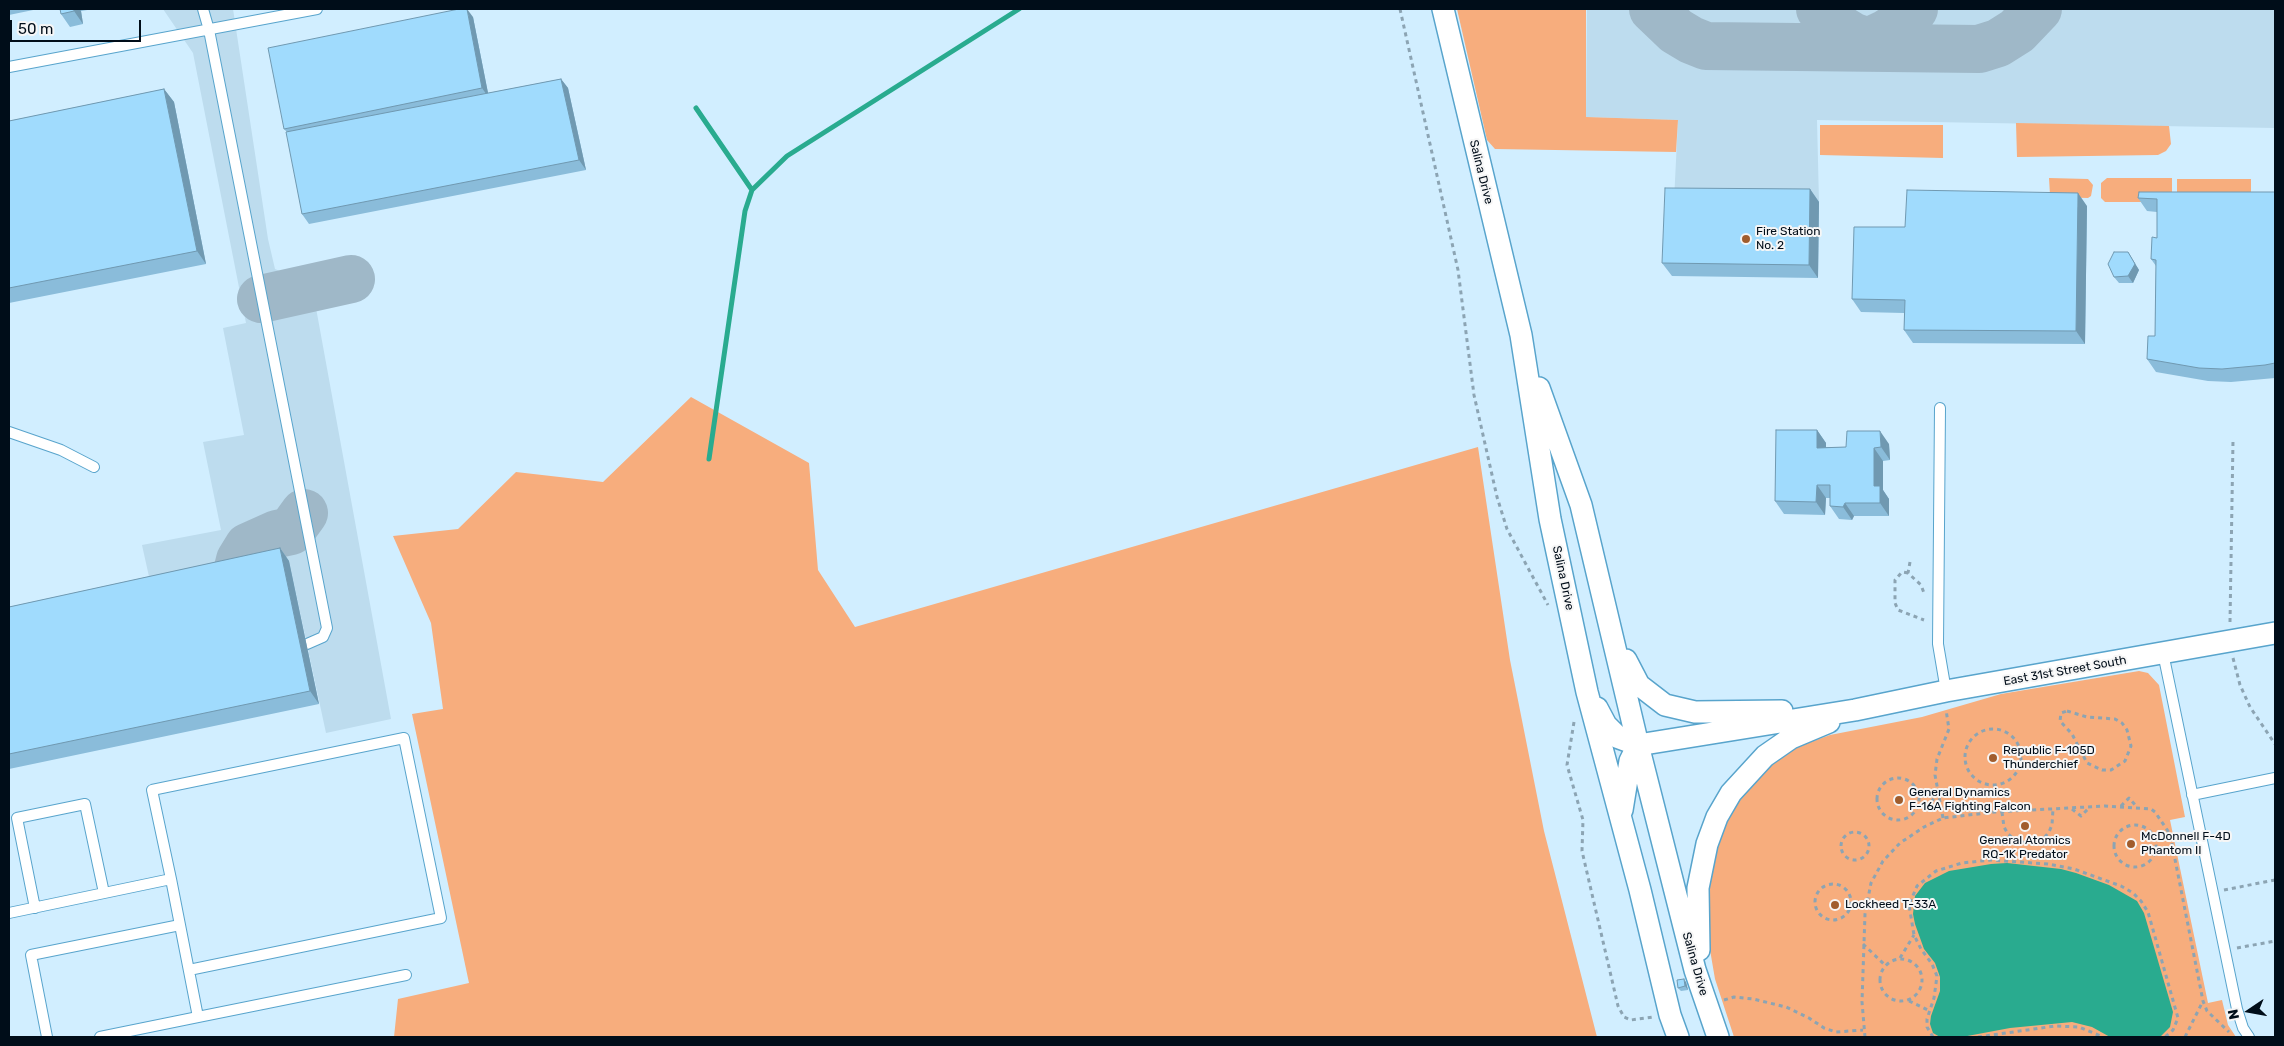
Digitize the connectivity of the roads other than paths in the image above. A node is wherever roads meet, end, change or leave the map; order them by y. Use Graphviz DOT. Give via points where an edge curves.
graph roads {
  1 [pos="203,9"];
  2 [pos="317,9"];
  3 [pos="1443,9"];
  4 [pos="209,30"];
  5 [pos="9,67"];
  6 [pos="1521,336"];
  7 [pos="1940,408"];
  8 [pos="9,432"];
  9 [pos="94,467"];
  10 [pos="1609,624"];
  11 [pos="2275,633"];
  12 [pos="307,644"];
  13 [pos="2163,653"];
  14 [pos="1588,692"];
  15 [pos="1946,692"];
  16 [pos="1855,710"];
  17 [pos="1638,745"];
  18 [pos="2275,778"];
  19 [pos="2192,795"];
  20 [pos="1621,818"];
  21 [pos="171,878"];
  22 [pos="104,893"];
  23 [pos="35,908"];
  24 [pos="9,913"];
  25 [pos="180,925"];
  26 [pos="189,970"];
  27 [pos="406,975"];
  28 [pos="1704,995"];
  29 [pos="198,1017"];
  30 [pos="48,1037"];
  31 [pos="100,1037"];
  32 [pos="1678,1037"];
  33 [pos="1718,1037"];
  34 [pos="2249,1037"];
  1 -- 4 [label="lane"];
  2 -- 4 [label="lane"];
  3 -- 6 [label="street, Salina Drive"];
  4 -- 5 [label="lane"];
  4 -- 12 [label="lane" via="327,628 322,637"];
  6 -- 10 [label="street, Salina Drive" via="1580,505"];
  6 -- 14 [label="street, Salina Drive" via="1550,519"];
  7 -- 15 [label="lane" via="1938,644"];
  8 -- 9 [label="lane" via="61,450"];
  10 -- 16 [label="street, Salina Drive" via="1639,685 1665,705 1695,712"];
  10 -- 17 [label="street, Salina Drive"];
  11 -- 13 [label="street, East 31st Street South"];
  13 -- 15 [label="street, East 31st Street South"];
  13 -- 19 [label="lane"];
  14 -- 17 [label="street" via="1606,725 1619,738"];
  14 -- 20 [label="street, Salina Drive"];
  15 -- 16 [label="street, East 31st Street South"];
  16 -- 17 [label="street, East 31st Street South"];
  16 -- 28 [label="street, East 31st Street South" via="1791,738 1765,756 1731,793 1717,817 1707,844 1698,888 1698,939"];
  17 -- 20 [label="street, Salina Drive" via="1630,761"];
  17 -- 28 [label="street, Salina Drive"];
  18 -- 19 [label="lane"];
  19 -- 34 [label="lane" via="2237,1009"];
  20 -- 32 [label="street, Salina Drive"];
  21 -- 22 [label="lane"];
  21 -- 25 [label="lane"];
  21 -- 26 [label="lane" via="152,790 404,738 441,918"];
  22 -- 23 [label="lane"];
  22 -- 23 [label="lane" via="85,804 17,818"];
  23 -- 24 [label="lane"];
  25 -- 26 [label="lane"];
  25 -- 30 [label="lane" via="31,955"];
  26 -- 29 [label="lane"];
  27 -- 29 [label="lane"];
  28 -- 33 [label="street, Salina Drive"];
  29 -- 31 [label="lane"];
}
